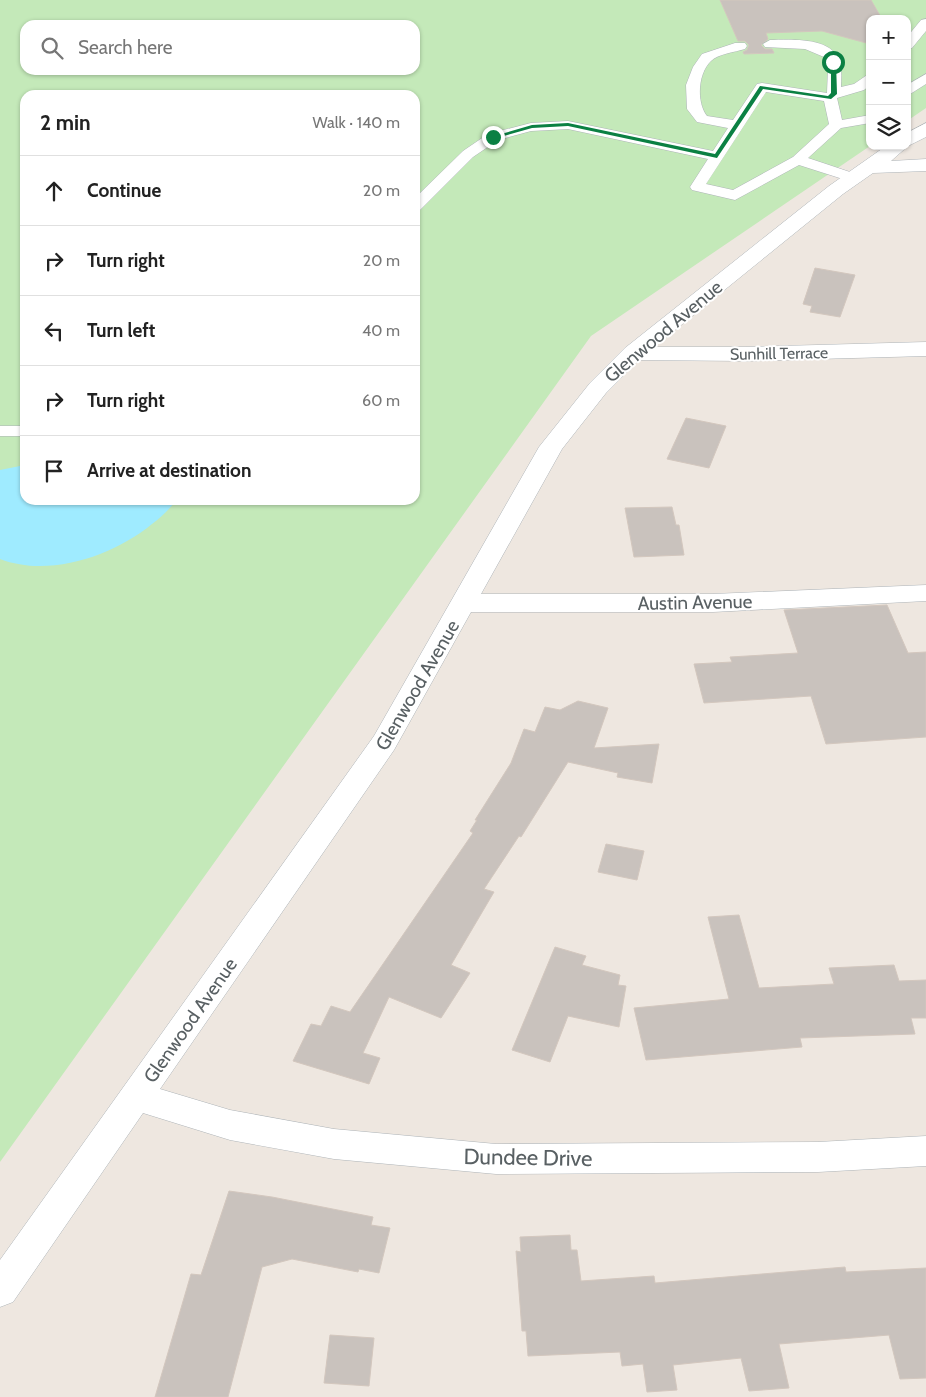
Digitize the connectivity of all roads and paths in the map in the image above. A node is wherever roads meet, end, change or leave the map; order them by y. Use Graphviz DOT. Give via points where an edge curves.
graph roads {
  1 [pos="926,23"];
  2 [pos="911,40"];
  3 [pos="770,44"];
  4 [pos="740,46"];
  5 [pos="926,78"];
  6 [pos="866,81"];
  7 [pos="911,89"];
  8 [pos="832,96"];
  9 [pos="866,120"];
  10 [pos="736,125"];
  11 [pos="836,125"];
  12 [pos="926,128"];
  13 [pos="911,138"];
  14 [pos="893,150"];
  15 [pos="717,156"];
  16 [pos="798,160"];
  17 [pos="926,165"];
  18 [pos="863,172"];
  19 [pos="420,202"];
  20 [pos="926,349"];
  21 [pos="632,353"];
  22 [pos="0,431"];
  23 [pos="20,431"];
  24 [pos="926,593"];
  25 [pos="464,603"];
  26 [pos="137,1097"];
  27 [pos="926,1151"];
  28 [pos="0,1290"];
  1 -- 2 [label="lane"];
  3 -- 8 [label="lane" via="812,46 827,53 833,62"];
  4 -- 10 [label="lane" via="707,57 693,85 694,109 702,119"];
  5 -- 7 [label="lane"];
  6 -- 8 [label="lane" via="859,87"];
  8 -- 10 [label="lane" via="762,87"];
  8 -- 11 [label="lane"];
  9 -- 11 [label="lane"];
  10 -- 15 [label="lane"];
  11 -- 16 [label="lane"];
  12 -- 13 [label="street"];
  14 -- 18 [label="street, Glenwood Avenue"];
  15 -- 16 [label="lane" via="698,187 735,195"];
  15 -- 19 [label="lane" via="568,125 532,127 493,137 468,154"];
  16 -- 18 [label="lane"];
  17 -- 18 [label="street"];
  18 -- 21 [label="street, Glenwood Avenue"];
  20 -- 21 [label="street, Sunhill Terrace" via="746,354"];
  21 -- 25 [label="street, Glenwood Avenue" via="598,388 551,447"];
  22 -- 23 [label="lane"];
  24 -- 25 [label="street, Austin Avenue" via="713,602"];
  25 -- 26 [label="street, Glenwood Avenue" via="384,743"];
  26 -- 27 [label="street, Dundee Drive" via="230,1124 334,1144 496,1159 818,1157"];
  26 -- 28 [label="street, Glenwood Avenue"];
}
